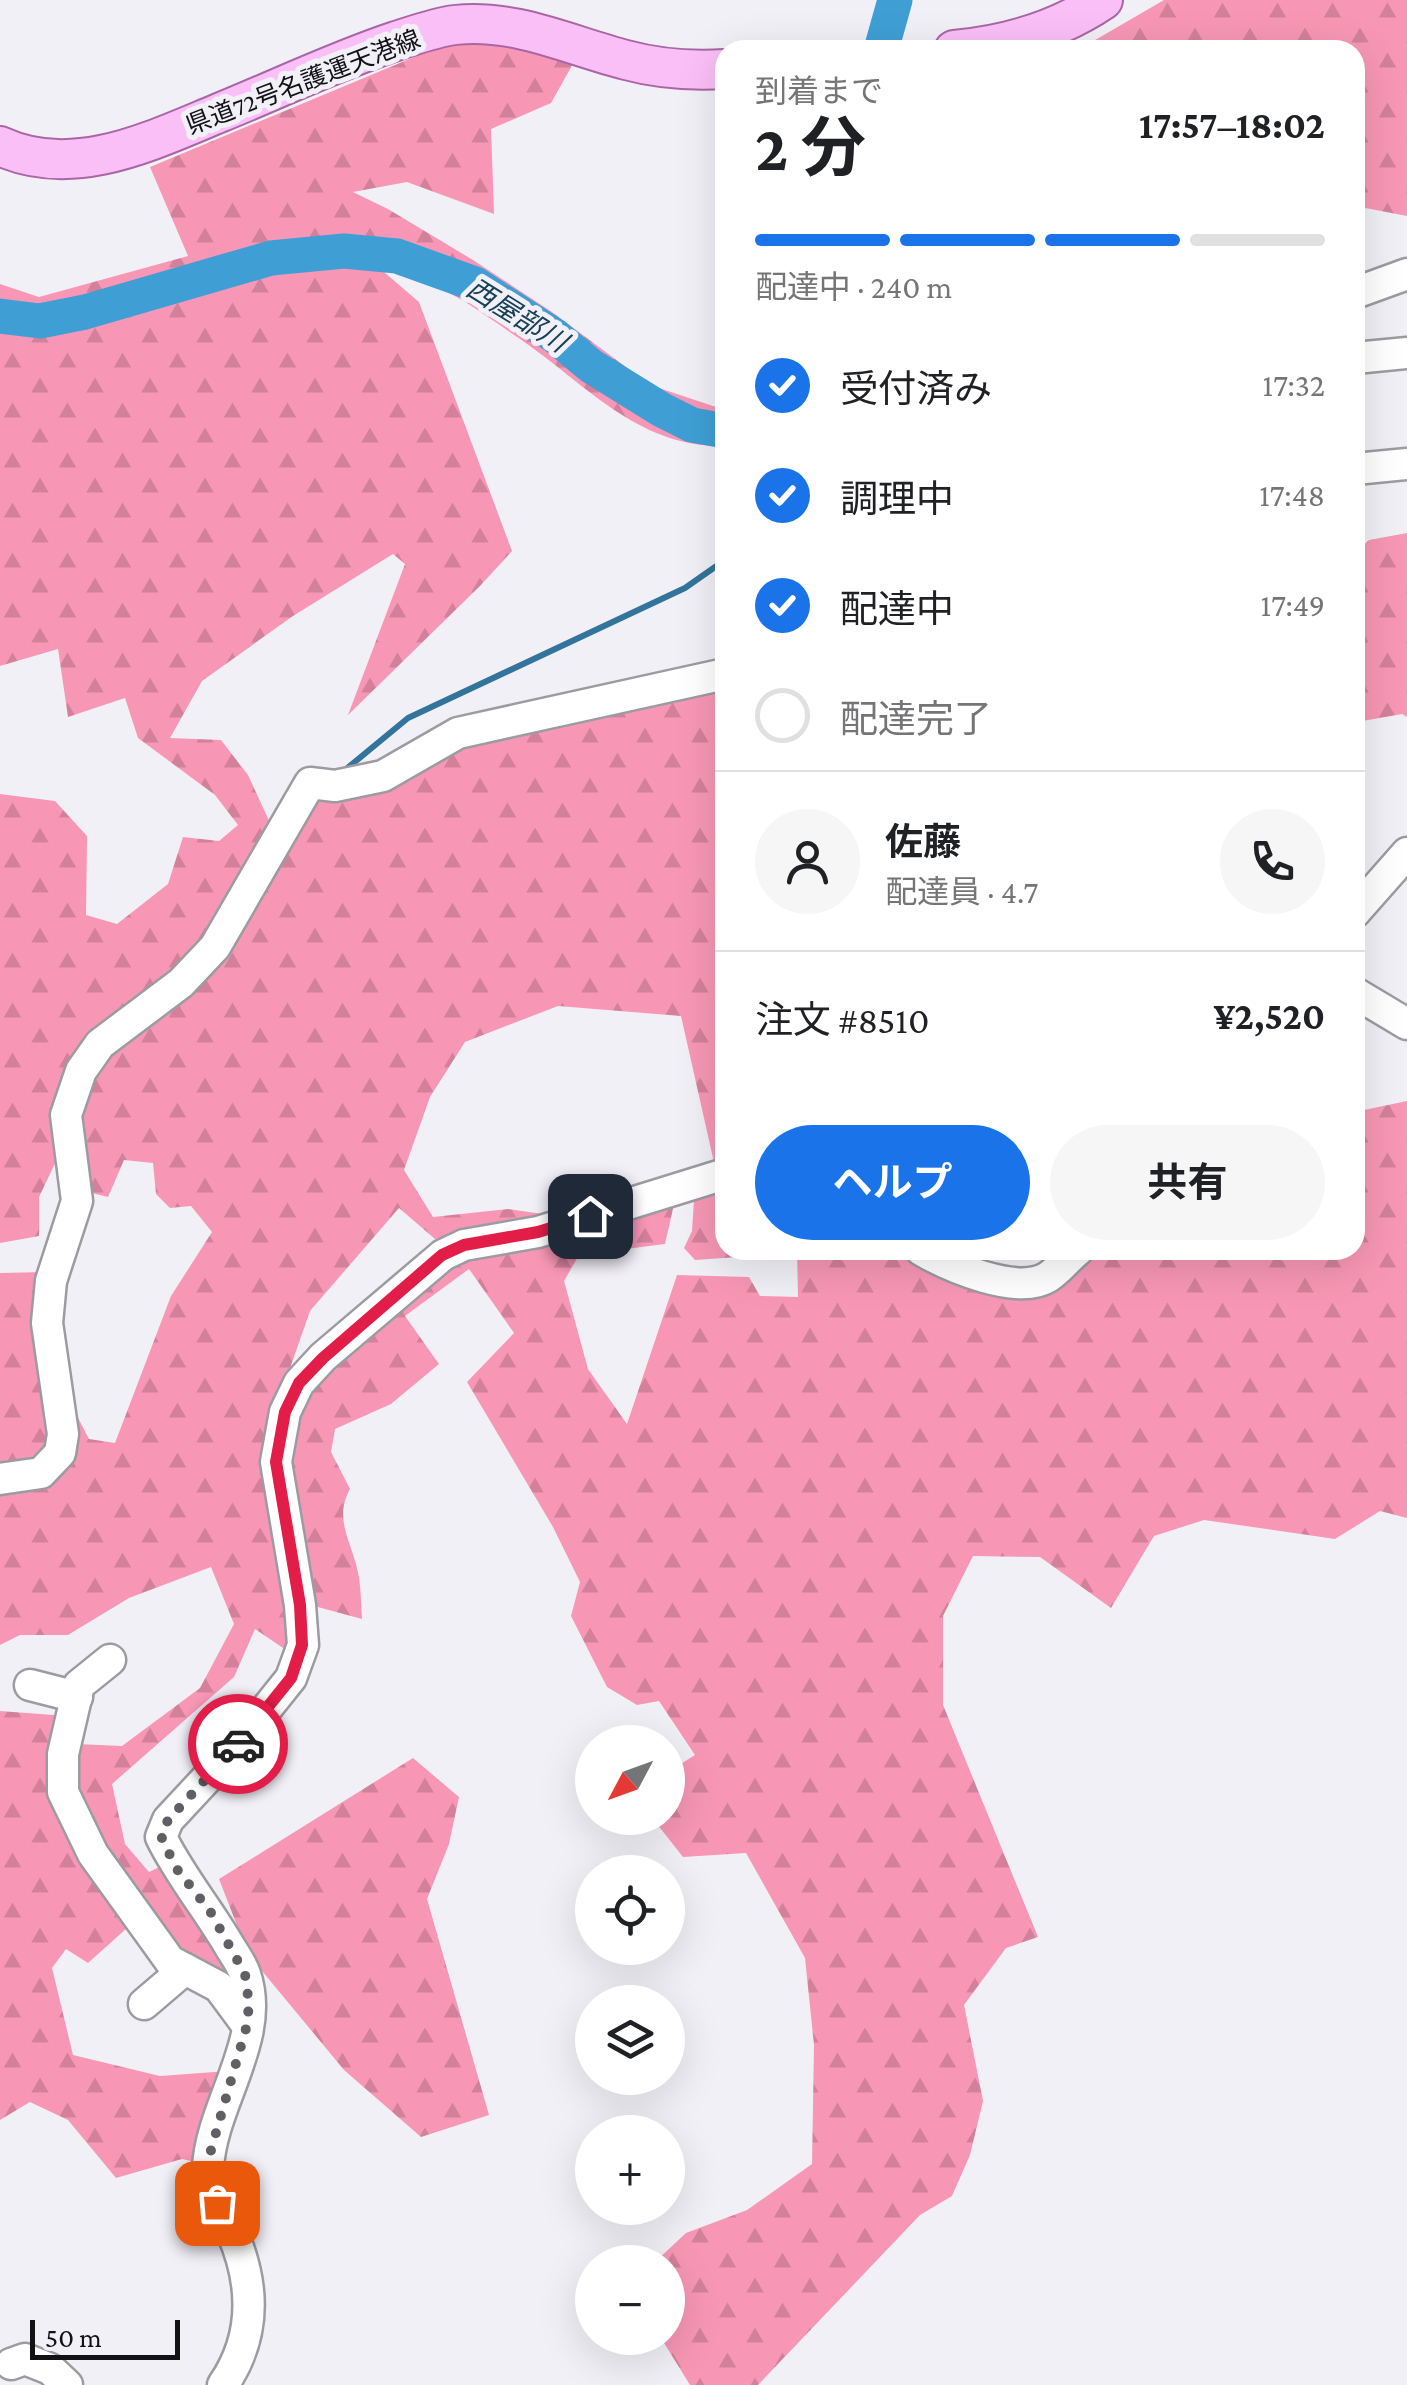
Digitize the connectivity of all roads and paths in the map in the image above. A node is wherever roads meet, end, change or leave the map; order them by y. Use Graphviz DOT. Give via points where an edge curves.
graph roads {
  1 [pos="1103,0"];
  2 [pos="1020,40"];
  3 [pos="715,69"];
  4 [pos="0,146"];
  5 [pos="1407,274"];
  6 [pos="1365,289"];
  7 [pos="1407,353"];
  8 [pos="1365,357"];
  9 [pos="1407,464"];
  10 [pos="1365,467"];
  11 [pos="715,676"];
  12 [pos="1407,853"];
  13 [pos="1365,901"];
  14 [pos="1365,999"];
  15 [pos="1407,1024"];
  16 [pos="715,1177"];
  17 [pos="945,1260"];
  18 [pos="1067,1260"];
  19 [pos="0,1479"];
  20 [pos="110,1660"];
  21 [pos="30,1685"];
  22 [pos="77,1697"];
  23 [pos="185,1969"];
  24 [pos="144,2004"];
  25 [pos="247,2025"];
  26 [pos="12,2370"];
  27 [pos="67,2385"];
  28 [pos="223,2385"];
  1 -- 2 [label="main road"];
  3 -- 4 [label="main road, 県道72号名護運天港線" via="627,60 513,27 456,25 395,42 102,156 58,160"];
  5 -- 6 [label="street"];
  7 -- 8 [label="street"];
  9 -- 10 [label="street"];
  11 -- 19 [label="street" via="458,733 382,776 334,786 310,783 214,947 181,983 100,1044 81,1071 66,1115 77,1200 51,1281 47,1323 60,1453 42,1472"];
  12 -- 13 [label="street"];
  14 -- 15 [label="street"];
  16 -- 25 [label="street" via="442,1255 299,1383 285,1412 276,1462 302,1645 291,1678 161,1836 245,1974"];
  17 -- 18 [label="street" via="1020,1285 1046,1278"];
  20 -- 22 [label="street" via="79,1685"];
  21 -- 22 [label="street"];
  22 -- 23 [label="street" via="63,1754 63,1792 93,1854 170,1961"];
  23 -- 24 [label="street"];
  23 -- 25 [label="street" via="218,1987"];
  25 -- 28 [label="street" via="208,2172 234,2236 250,2304 246,2340"];
  26 -- 27 [label="street" via="25,2359"];
}
